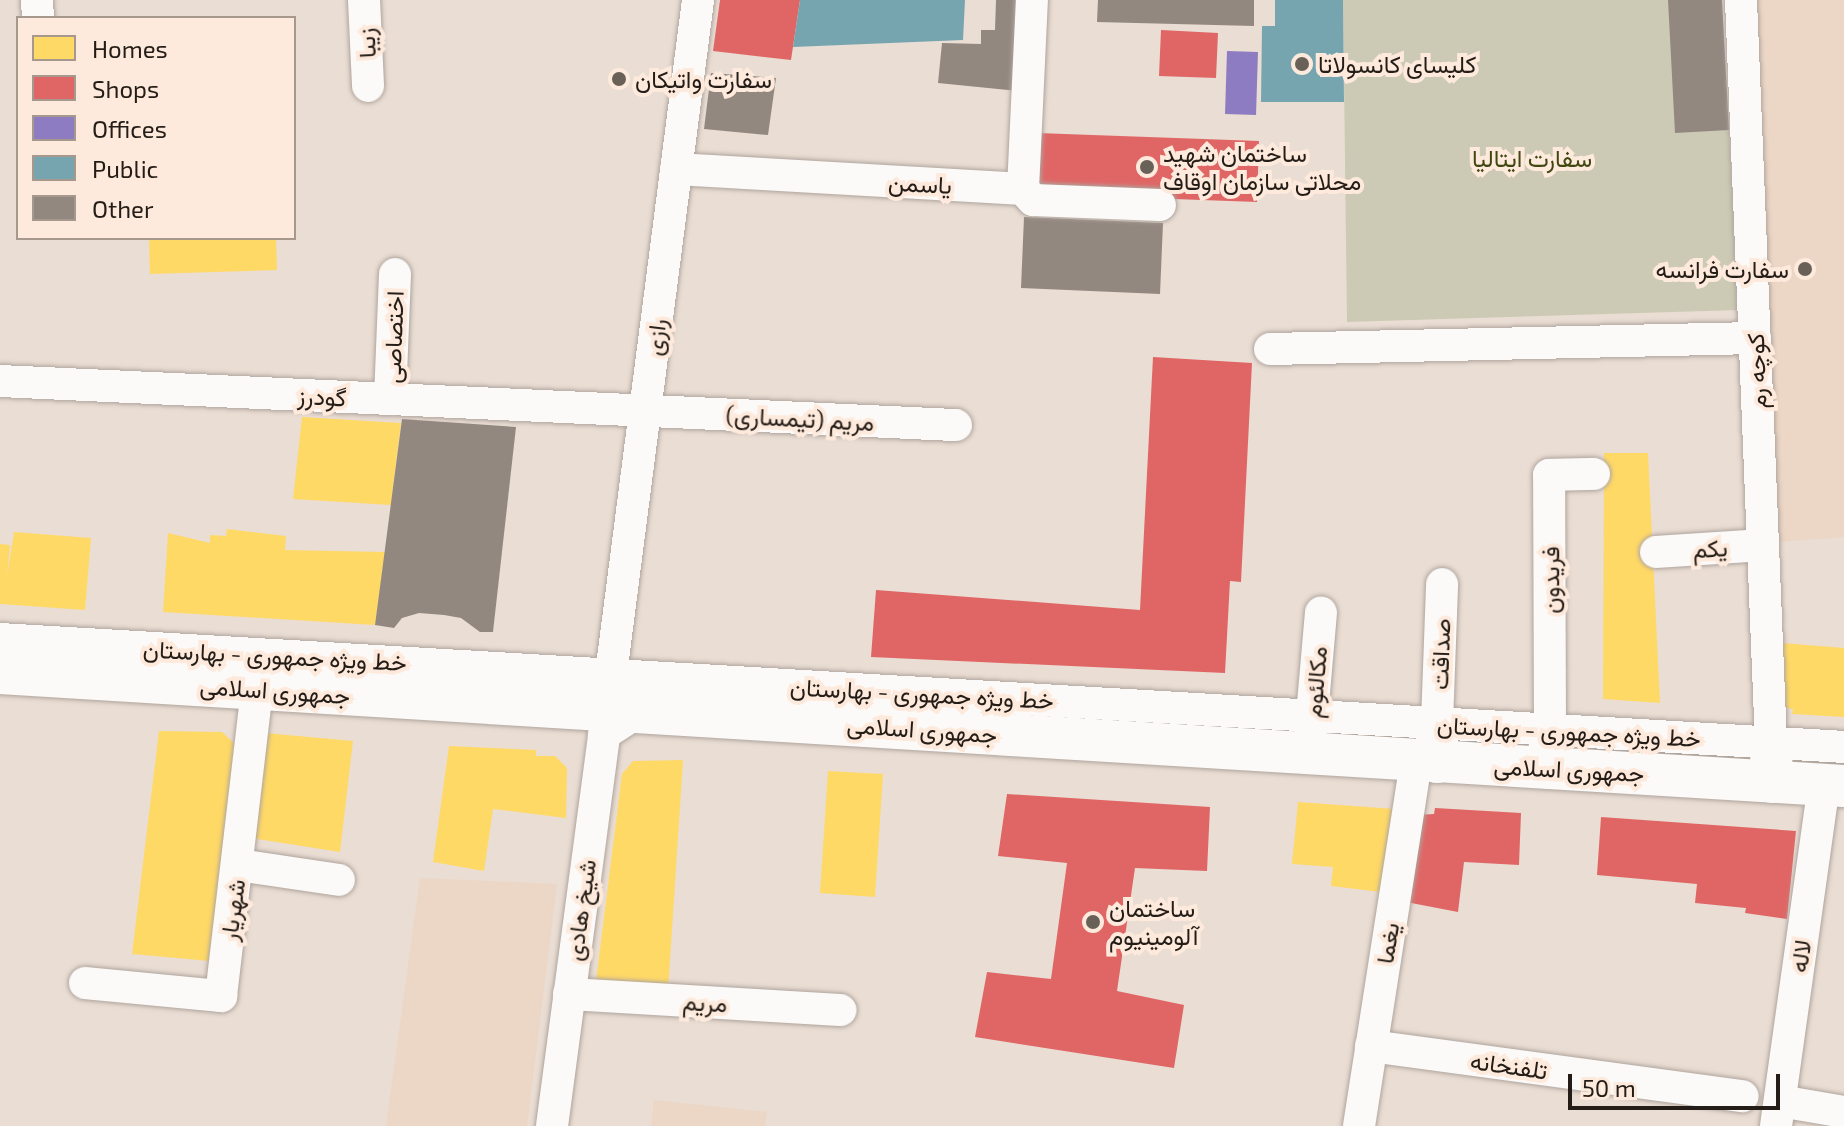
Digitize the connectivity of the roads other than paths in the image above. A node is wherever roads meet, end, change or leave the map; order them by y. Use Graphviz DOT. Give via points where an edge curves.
graph roads {
  1 [pos="364,0"];
  2 [pos="698,0"];
  3 [pos="1032,0"];
  4 [pos="1741,0"];
  5 [pos="368,86"];
  6 [pos="676,169"];
  7 [pos="1023,189"];
  8 [pos="1160,205"];
  9 [pos="395,274"];
  10 [pos="1755,338"];
  11 [pos="1270,349"];
  12 [pos="0,381"];
  13 [pos="390,399"];
  14 [pos="645,410"];
  15 [pos="956,425"];
  16 [pos="1594,474"];
  17 [pos="1763,545"];
  18 [pos="1656,552"];
  19 [pos="1442,584"];
  20 [pos="1321,612"];
  21 [pos="0,639"];
  22 [pos="0,673"];
  23 [pos="257,688"];
  24 [pos="618,699"];
  25 [pos="1310,735"];
  26 [pos="1844,747"];
  27 [pos="1430,748"];
  28 [pos="1550,749"];
  29 [pos="1772,762"];
  30 [pos="1834,786"];
  31 [pos="238,865"];
  32 [pos="339,880"];
  33 [pos="85,983"];
  34 [pos="569,994"];
  35 [pos="841,1010"];
  36 [pos="1371,1046"];
  37 [pos="1743,1096"];
  38 [pos="1844,1112"];
  39 [pos="1778,1114"];
  40 [pos="552,1126"];
  41 [pos="1359,1126"];
  1 -- 5 [label="street, زیبا"];
  2 -- 6 [label="street, رازی"];
  3 -- 7 [label="street"];
  4 -- 10 [label="street, کوچه رم"];
  6 -- 7 [label="street, یاسمن"];
  6 -- 14 [label="street, رازی"];
  7 -- 8 [label="street, یاسمن" via="1033,200"];
  9 -- 13 [label="street, اختصاصی"];
  10 -- 11 [label="street"];
  10 -- 17 [label="street, کوچه رم"];
  12 -- 13 [label="street, گودرز"];
  13 -- 14 [label="street, گودرز"];
  14 -- 15 [label="street, مریم (تیمساری)"];
  14 -- 24 [label="street, رازی"];
  16 -- 28 [label="street, فریدون" via="1549,475"];
  17 -- 18 [label="street, یکم"];
  17 -- 29 [label="street, کوچه رم"];
  19 -- 27 [label="street, صداقت"];
  20 -- 25 [label="street, مکالئوم"];
  21 -- 24 [label="street, خط ویژه جمهوری - بهارستان"];
  22 -- 23 [label="main road, جمهوری اسلامی"];
  23 -- 24 [label="main road, جمهوری اسلامی"];
  23 -- 31 [label="street, شهریار"];
  24 -- 25 [label="main road, جمهوری اسلامی"];
  24 -- 34 [label="street, شیخ هادی" via="604,734"];
  25 -- 27 [label="main road, جمهوری اسلامی"];
  26 -- 29 [label="street"];
  27 -- 28 [label="main road, جمهوری اسلامی"];
  27 -- 36 [label="street, یغما"];
  28 -- 29 [label="main road, جمهوری اسلامی"];
  29 -- 30 [label="main road, جمهوری اسلامی"];
  30 -- 39 [label="street, لاله"];
  31 -- 32 [label="street"];
  31 -- 33 [label="street, شهریار" via="221,996"];
  34 -- 35 [label="street, مریم"];
  34 -- 40 [label="street, شیخ هادی"];
  36 -- 37 [label="street, تلفنخانه"];
  36 -- 41 [label="street, یغما"];
  38 -- 39 [label="street"];
}
